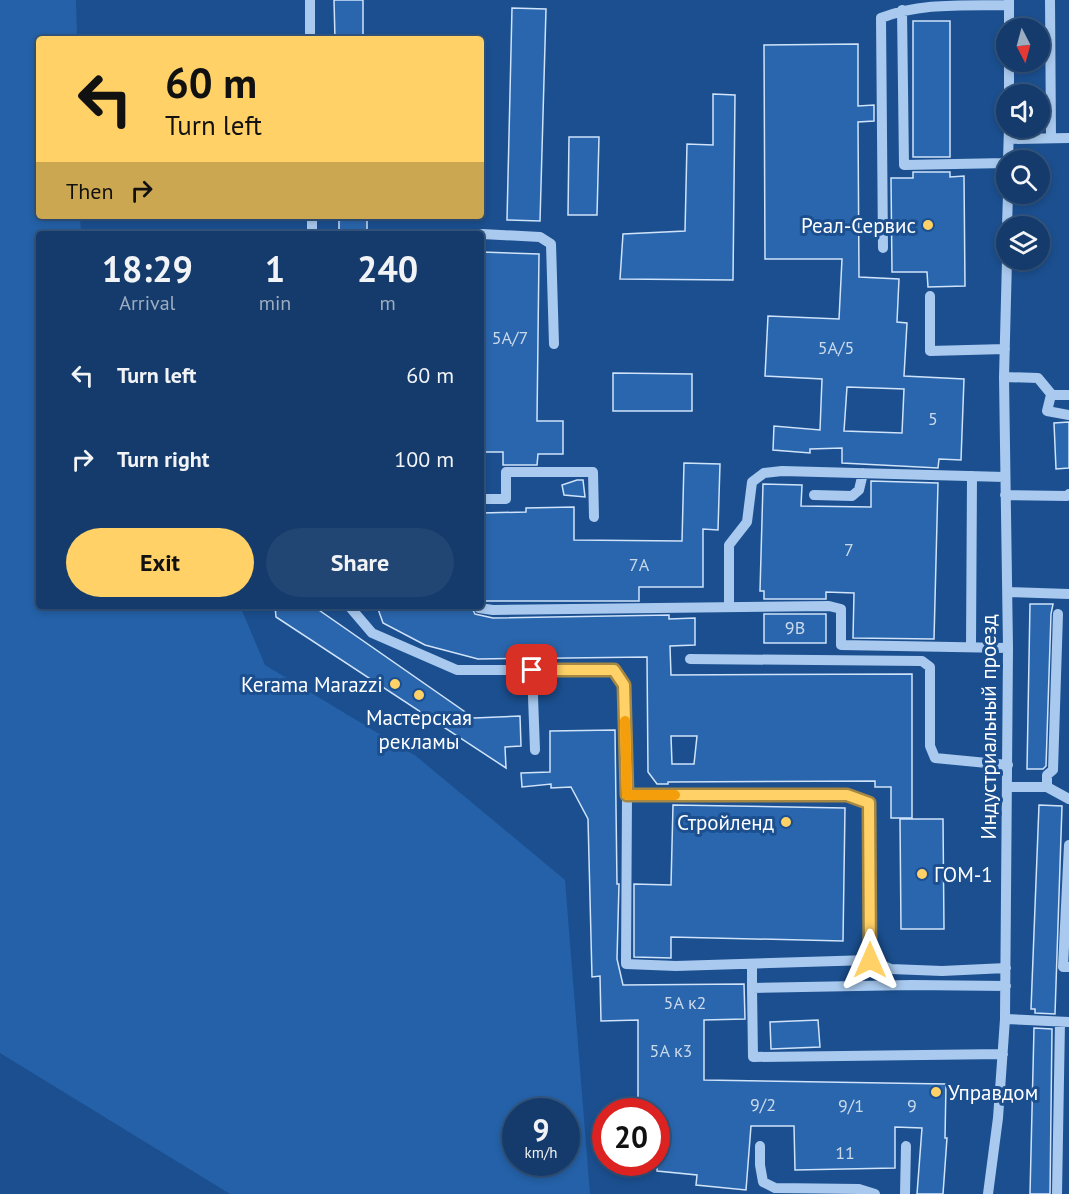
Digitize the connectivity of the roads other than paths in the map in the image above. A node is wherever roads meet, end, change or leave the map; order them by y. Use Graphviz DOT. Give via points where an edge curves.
graph roads {
  1 [pos="310,0"];
  2 [pos="1050,0"];
  3 [pos="933,3"];
  4 [pos="1009,3"];
  5 [pos="902,10"];
  6 [pos="1048,18"];
  7 [pos="310,36"];
  8 [pos="1047,72"];
  9 [pos="1052,138"];
  10 [pos="1069,138"];
  11 [pos="1009,139"];
  12 [pos="1008,150"];
  13 [pos="996,162"];
  14 [pos="484,234"];
  15 [pos="883,248"];
  16 [pos="1006,270"];
  17 [pos="930,296"];
  18 [pos="554,345"];
  19 [pos="1005,349"];
  20 [pos="1004,377"];
  21 [pos="1052,394"];
  22 [pos="1069,395"];
  23 [pos="1069,416"];
  24 [pos="863,473"];
  25 [pos="972,476"];
  26 [pos="1005,477"];
  27 [pos="1069,494"];
  28 [pos="814,495"];
  29 [pos="1005,495"];
  30 [pos="484,499"];
  31 [pos="594,517"];
  32 [pos="1008,592"];
  33 [pos="1069,594"];
  34 [pos="729,607"];
  35 [pos="352,609"];
  36 [pos="484,609"];
  37 [pos="1058,614"];
  38 [pos="972,647"];
  39 [pos="1008,648"];
  40 [pos="690,659"];
  41 [pos="532,670"];
  42 [pos="535,750"];
  43 [pos="1008,765"];
  44 [pos="1007,787"];
  45 [pos="1047,787"];
  46 [pos="627,795"];
  47 [pos="1069,798"];
  48 [pos="1069,846"];
  49 [pos="1068,905"];
  50 [pos="870,960"];
  51 [pos="752,964"];
  52 [pos="1069,967"];
  53 [pos="1006,968"];
  54 [pos="891,969"];
  55 [pos="912,985"];
  56 [pos="1006,986"];
  57 [pos="752,988"];
  58 [pos="1005,1019"];
  59 [pos="1065,1022"];
  60 [pos="1003,1054"];
  61 [pos="1064,1086"];
  62 [pos="1064,1143"];
  63 [pos="760,1146"];
  64 [pos="906,1146"];
  65 [pos="859,1191"];
  66 [pos="875,1194"];
  67 [pos="905,1194"];
  68 [pos="988,1194"];
  69 [pos="1058,1194"];
  1 -- 7 [label="street"];
  2 -- 6 [label="street"];
  3 -- 4 [label="street"];
  3 -- 5 [label="street"];
  5 -- 13 [label="street" via="904,165"];
  5 -- 15 [label="street" via="881,18"];
  8 -- 9 [label="street"];
  9 -- 10 [label="street"];
  9 -- 11 [label="street"];
  11 -- 12 [label="street"];
  14 -- 18 [label="street" via="540,237 551,244"];
  16 -- 19 [label="street, Индустриальный проезд"];
  17 -- 19 [label="street" via="930,351"];
  19 -- 20 [label="street, Индустриальный проезд"];
  20 -- 21 [label="street" via="1038,378"];
  20 -- 26 [label="street, Индустриальный проезд"];
  21 -- 22 [label="street"];
  21 -- 23 [label="street" via="1047,411"];
  24 -- 25 [label="street"];
  24 -- 28 [label="street" via="859,490 852,496"];
  24 -- 34 [label="street" via="782,471 764,473 752,482 747,522 729,545"];
  25 -- 26 [label="street"];
  25 -- 38 [label="street"];
  26 -- 29 [label="street, Индустриальный проезд"];
  27 -- 29 [label="street"];
  29 -- 32 [label="street, Индустриальный проезд"];
  30 -- 31 [label="street" via="507,498 506,472 593,472"];
  32 -- 33 [label="street"];
  32 -- 39 [label="street, Индустриальный проезд"];
  34 -- 36 [label="street"];
  34 -- 38 [label="street" via="841,609 841,645"];
  35 -- 41 [label="street" via="372,633 457,670"];
  37 -- 45 [label="street" via="1053,770 1047,776"];
  38 -- 39 [label="street"];
  39 -- 43 [label="street, Индустриальный проезд"];
  40 -- 43 [label="street" via="922,661 930,667 930,746 935,758"];
  41 -- 42 [label="street"];
  41 -- 46 [label="street" via="614,670 624,685"];
  43 -- 44 [label="street, Индустриальный проезд"];
  44 -- 45 [label="street"];
  44 -- 53 [label="street, Индустриальный проезд"];
  45 -- 47 [label="street"];
  46 -- 50 [label="street" via="847,795 869,803"];
  46 -- 51 [label="street" via="626,964"];
  48 -- 49 [label="street"];
  49 -- 52 [label="street" via="1063,967"];
  50 -- 51 [label="street"];
  50 -- 54 [label="street"];
  51 -- 57 [label="street"];
  53 -- 54 [label="street"];
  53 -- 56 [label="street, Индустриальный проезд"];
  54 -- 55 [label="street"];
  55 -- 56 [label="street"];
  55 -- 57 [label="street"];
  56 -- 58 [label="street, Индустриальный проезд"];
  57 -- 60 [label="street" via="753,1057"];
  58 -- 59 [label="street"];
  58 -- 60 [label="street, Индустриальный проезд"];
  59 -- 61 [label="street"];
  60 -- 68 [label="street, Индустриальный проезд"];
  61 -- 62 [label="street"];
  62 -- 69 [label="street"];
  63 -- 65 [label="street" via="763,1182 775,1188"];
  64 -- 67 [label="street"];
  65 -- 66 [label="street"];
}
